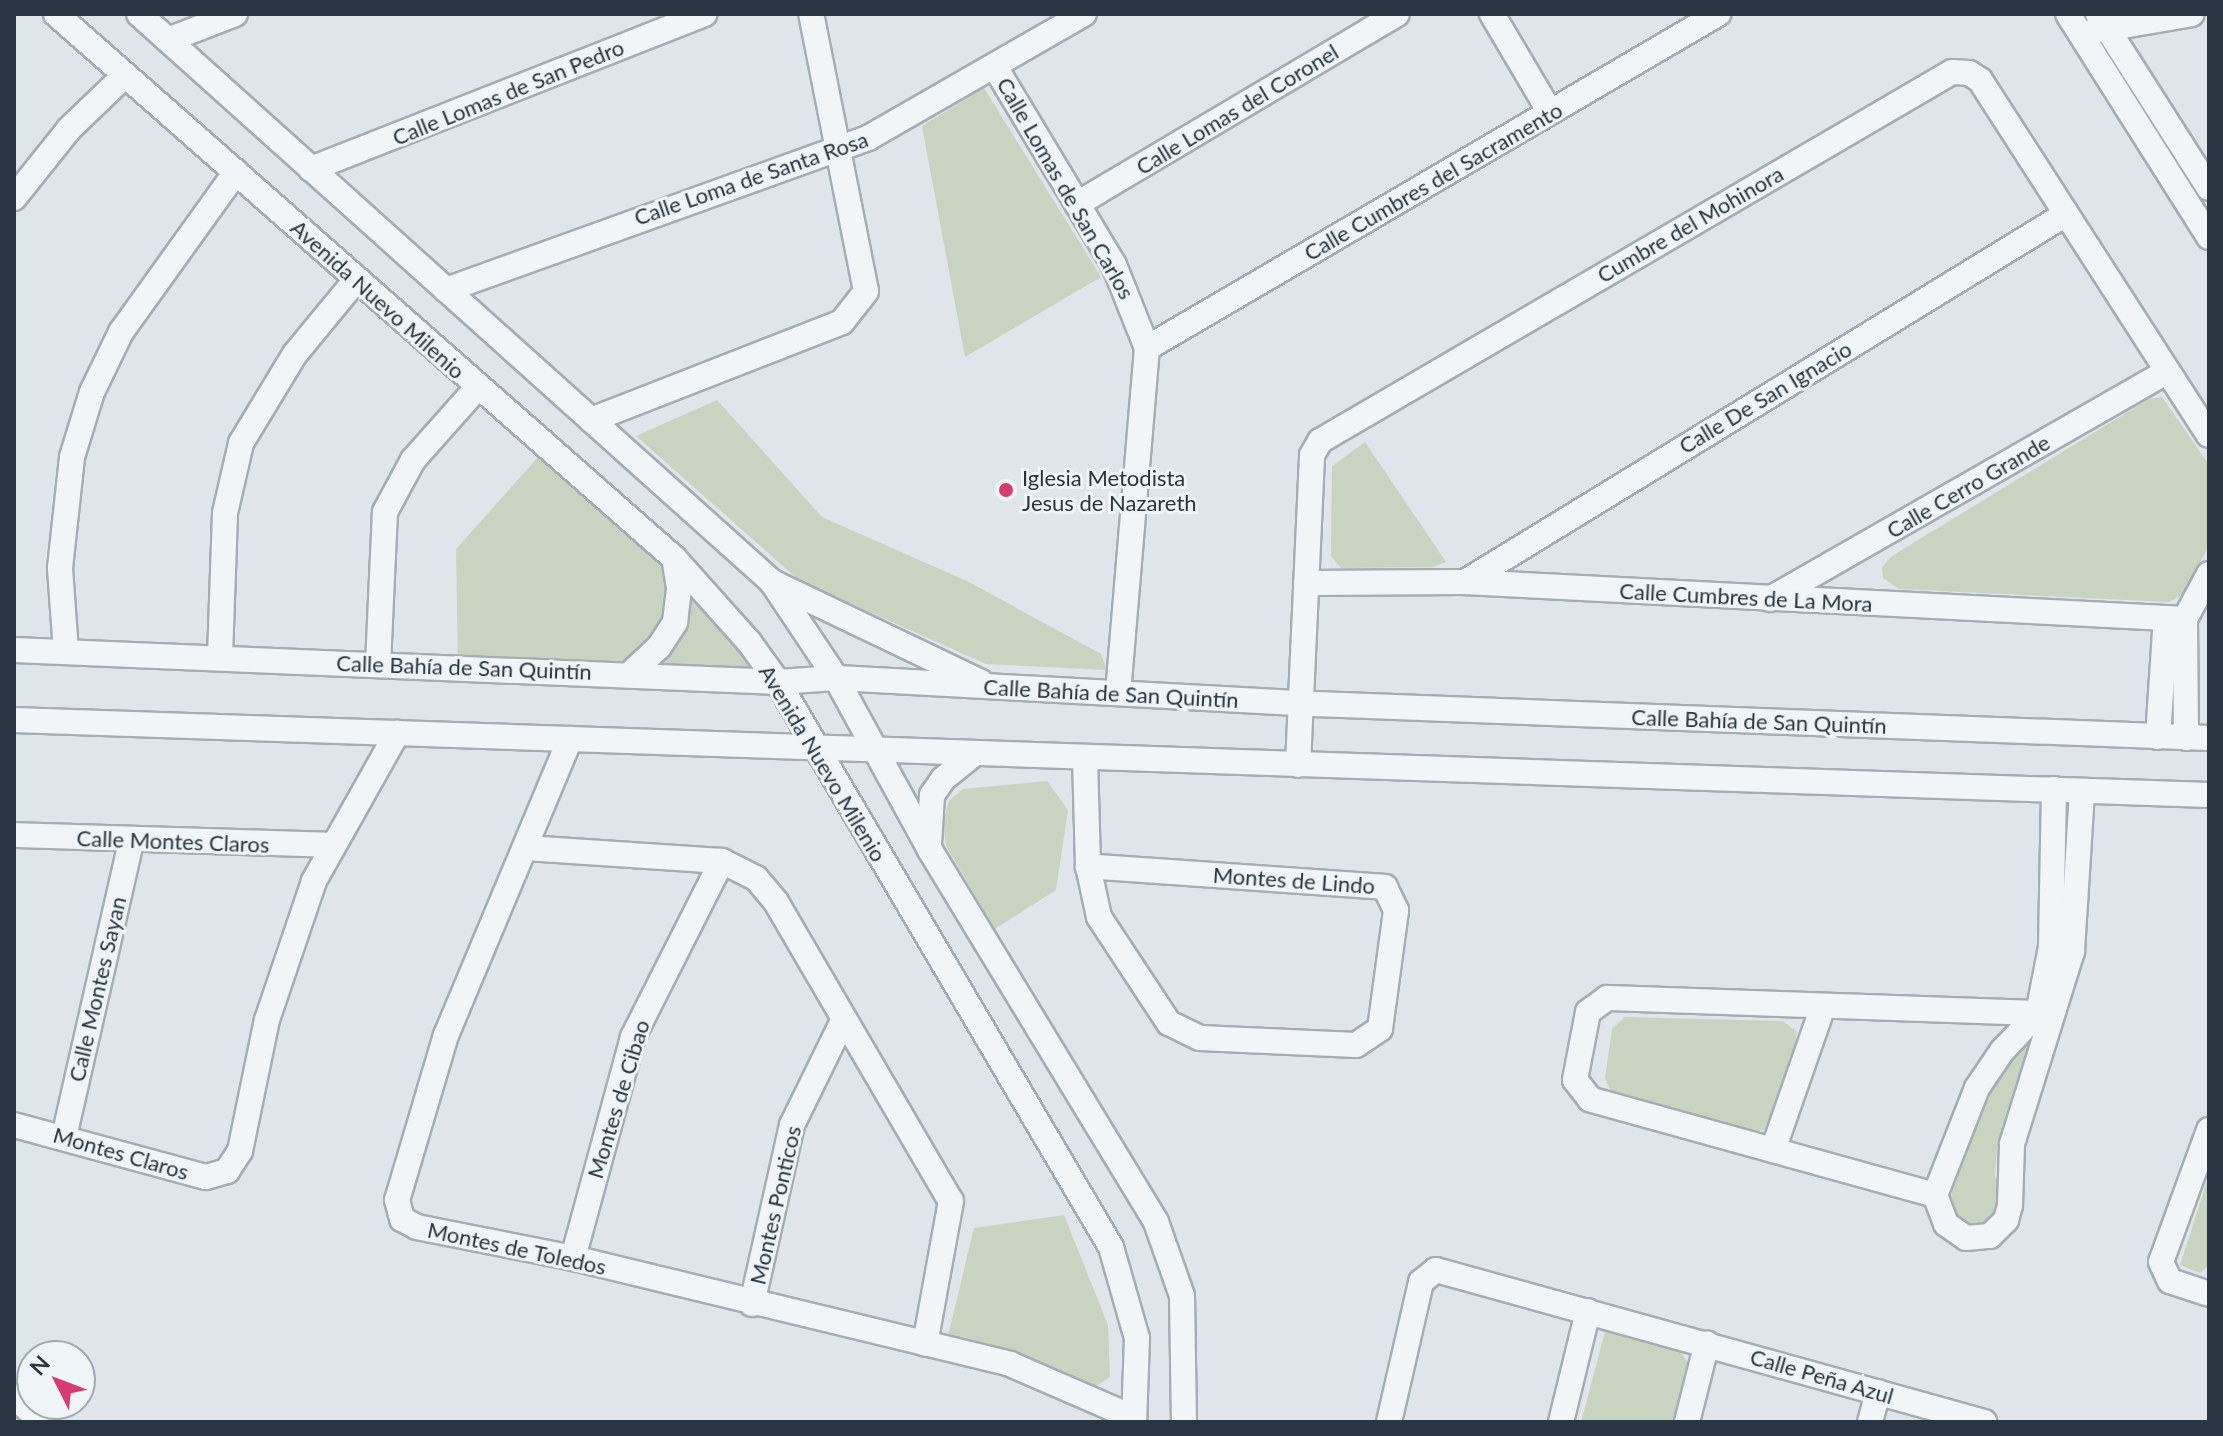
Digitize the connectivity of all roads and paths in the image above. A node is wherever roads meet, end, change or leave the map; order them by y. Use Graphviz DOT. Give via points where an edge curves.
graph roads {
  1 [pos="56,14"];
  2 [pos="139,14"];
  3 [pos="235,14"];
  4 [pos="705,14"];
  5 [pos="811,14"];
  6 [pos="1084,14"];
  7 [pos="1397,14"];
  8 [pos="1492,14"];
  9 [pos="1718,14"];
  10 [pos="2192,14"];
  11 [pos="2102,21"];
  12 [pos="2074,24"];
  13 [pos="168,40"];
  14 [pos="995,67"];
  15 [pos="124,76"];
  16 [pos="1550,112"];
  17 [pos="839,151"];
  18 [pos="311,169"];
  19 [pos="236,172"];
  20 [pos="2173,183"];
  21 [pos="2207,183"];
  22 [pos="14,198"];
  23 [pos="1077,204"];
  24 [pos="2066,214"];
  25 [pos="2209,237"];
  26 [pos="356,280"];
  27 [pos="446,290"];
  28 [pos="1147,348"];
  29 [pos="2167,372"];
  30 [pos="477,388"];
  31 [pos="591,420"];
  32 [pos="2209,435"];
  33 [pos="674,558"];
  34 [pos="2209,574"];
  35 [pos="772,582"];
  36 [pos="1465,582"];
  37 [pos="1306,583"];
  38 [pos="1770,599"];
  39 [pos="2176,618"];
  40 [pos="14,650"];
  41 [pos="66,652"];
  42 [pos="220,657"];
  43 [pos="378,665"];
  44 [pos="631,673"];
  45 [pos="836,678"];
  46 [pos="778,682"];
  47 [pos="994,688"];
  48 [pos="1118,691"];
  49 [pos="1302,703"];
  50 [pos="14,720"];
  51 [pos="397,733"];
  52 [pos="2158,737"];
  53 [pos="2198,738"];
  54 [pos="570,739"];
  55 [pos="813,748"];
  56 [pos="871,748"];
  57 [pos="974,754"];
  58 [pos="1085,758"];
  59 [pos="1298,765"];
  60 [pos="2054,789"];
  61 [pos="2082,791"];
  62 [pos="2209,795"];
  63 [pos="14,835"];
  64 [pos="131,841"];
  65 [pos="332,845"];
  66 [pos="526,848"];
  67 [pos="930,850"];
  68 [pos="722,861"];
  69 [pos="1088,866"];
  70 [pos="1822,1009"];
  71 [pos="2046,1013"];
  72 [pos="843,1021"];
  73 [pos="14,1125"];
  74 [pos="2209,1130"];
  75 [pos="64,1137"];
  76 [pos="1773,1150"];
  77 [pos="1935,1195"];
  78 [pos="573,1258"];
  79 [pos="2209,1294"];
  80 [pos="752,1304"];
  81 [pos="1588,1311"];
  82 [pos="1707,1343"];
  83 [pos="925,1344"];
  84 [pos="1878,1392"];
  85 [pos="14,1397"];
  86 [pos="1134,1420"];
  87 [pos="43,1422"];
  88 [pos="1184,1422"];
  89 [pos="1389,1422"];
  90 [pos="1561,1422"];
  91 [pos="1687,1422"];
  92 [pos="1870,1422"];
  93 [pos="1984,1422"];
  1 -- 15 [label="street, Avenida Nuevo Milenio"];
  2 -- 13 [label="street"];
  3 -- 13 [label="street"];
  4 -- 18 [label="street, Calle Lomas de San Pedro"];
  5 -- 17 [label="street"];
  6 -- 14 [label="street, Calle Loma de Santa Rosa"];
  7 -- 23 [label="street, Calle Lomas del Coronel"];
  8 -- 16 [label="street"];
  9 -- 16 [label="street, Calle Cumbres del Sacramento"];
  10 -- 11 [label="street"];
  11 -- 12 [label="street"];
  11 -- 21 [label="street"];
  12 -- 20 [label="street"];
  13 -- 18 [label="street"];
  14 -- 17 [label="street, Calle Loma de Santa Rosa"];
  14 -- 23 [label="street, Calle Lomas de San Carlos"];
  15 -- 19 [label="street, Avenida Nuevo Milenio"];
  15 -- 22 [label="street" via="69,129"];
  16 -- 28 [label="street, Calle Cumbres del Sacramento"];
  17 -- 27 [label="street, Calle Loma de Santa Rosa" via="671,205"];
  17 -- 31 [label="street" via="866,291 842,322"];
  18 -- 27 [label="street"];
  19 -- 26 [label="street, Avenida Nuevo Milenio"];
  19 -- 41 [label="street" via="121,332 92,392 72,457 60,568"];
  20 -- 21 [label="street"];
  20 -- 25 [label="street"];
  23 -- 28 [label="street, Calle Lomas de San Carlos" via="1134,306"];
  24 -- 29 [label="street, Cumbre del Mohinora"];
  24 -- 36 [label="street, Calle De San Ignacio"];
  24 -- 37 [label="street, Cumbre del Mohinora" via="1980,80 1952,72 1326,436 1312,455"];
  26 -- 30 [label="street, Avenida Nuevo Milenio"];
  26 -- 42 [label="street" via="295,354 241,443 225,513"];
  27 -- 31 [label="street"];
  28 -- 48 [label="street, Calle Lomas de San Carlos"];
  29 -- 32 [label="street, Cumbre del Mohinora"];
  29 -- 38 [label="street, Calle Cerro Grande"];
  30 -- 33 [label="street, Avenida Nuevo Milenio"];
  30 -- 43 [label="street" via="413,460 385,512"];
  31 -- 35 [label="street"];
  33 -- 44 [label="street" via="679,588 675,622 659,647"];
  33 -- 46 [label="street, Avenida Nuevo Milenio"];
  34 -- 39 [label="street"];
  35 -- 45 [label="street"];
  35 -- 47 [label="street"];
  36 -- 37 [label="street, Calle Cumbres de La Mora"];
  36 -- 38 [label="street, Calle Cumbres de La Mora"];
  37 -- 49 [label="street, Cumbre del Mohinora"];
  38 -- 39 [label="street, Calle Cumbres de La Mora"];
  39 -- 52 [label="street"];
  39 -- 53 [label="street"];
  40 -- 41 [label="street, Calle Bahía de San Quintín"];
  41 -- 42 [label="street, Calle Bahía de San Quintín"];
  42 -- 43 [label="street, Calle Bahía de San Quintín"];
  43 -- 44 [label="street, Calle Bahía de San Quintín"];
  44 -- 46 [label="street, Calle Bahía de San Quintín"];
  45 -- 46 [label="street, Calle Bahía de San Quintín"];
  45 -- 47 [label="street, Calle Bahía de San Quintín"];
  45 -- 56 [label="street"];
  46 -- 55 [label="street, Avenida Nuevo Milenio"];
  47 -- 48 [label="street, Calle Bahía de San Quintín"];
  48 -- 49 [label="street, Calle Bahía de San Quintín"];
  49 -- 52 [label="street, Calle Bahía de San Quintín"];
  49 -- 59 [label="street, Cumbre del Mohinora"];
  50 -- 51 [label="street"];
  51 -- 54 [label="street"];
  51 -- 65 [label="street"];
  52 -- 53 [label="street, Calle Bahía de San Quintín"];
  54 -- 55 [label="street"];
  54 -- 66 [label="street, Montes de Toledos"];
  55 -- 56 [label="street"];
  55 -- 86 [label="street, Avenida Nuevo Milenio" via="1111,1247 1137,1338"];
  56 -- 57 [label="street"];
  56 -- 67 [label="street"];
  57 -- 58 [label="street"];
  57 -- 67 [label="street" via="932,795"];
  58 -- 59 [label="street"];
  58 -- 69 [label="street, Montes de Lindo"];
  59 -- 60 [label="street"];
  60 -- 61 [label="street"];
  60 -- 71 [label="street"];
  61 -- 62 [label="street"];
  61 -- 71 [label="street" via="2076,928"];
  63 -- 64 [label="street, Calle Montes Claros"];
  64 -- 65 [label="street, Calle Montes Claros"];
  64 -- 75 [label="street, Calle Montes Sayan"];
  65 -- 75 [label="street, Montes Claros" via="314,881 267,1020 240,1151 227,1171 206,1177"];
  66 -- 68 [label="street"];
  66 -- 78 [label="street, Montes de Toledos" via="446,1035 398,1208 402,1219 417,1227"];
  67 -- 88 [label="street" via="1156,1222 1182,1296"];
  68 -- 72 [label="street" via="756,878 776,902"];
  68 -- 78 [label="street, Montes de Cibao" via="633,1037"];
  69 -- 69 [label="street, Montes de Lindo" via="1099,917 1177,1029 1200,1038 1356,1045 1380,1029 1396,910 1385,887"];
  70 -- 71 [label="street"];
  70 -- 76 [label="street"];
  70 -- 76 [label="street" via="1607,998 1588,1012 1575,1080 1583,1095"];
  71 -- 77 [label="street" via="2002,1051 1977,1088"];
  71 -- 77 [label="street" via="2012,1144 2006,1220 1990,1236 1966,1238 1946,1224"];
  72 -- 80 [label="street, Montes Ponticos" via="792,1125"];
  72 -- 83 [label="street" via="951,1201"];
  73 -- 75 [label="street, Montes Claros"];
  74 -- 79 [label="street" via="2161,1262 2170,1281"];
  76 -- 77 [label="street"];
  78 -- 80 [label="street, Montes de Toledos"];
  80 -- 83 [label="street, Montes de Toledos"];
  81 -- 82 [label="street, Calle Peña Azul"];
  81 -- 89 [label="street, Calle Peña Azul" via="1441,1271 1428,1273 1421,1282"];
  81 -- 90 [label="street"];
  82 -- 84 [label="street, Calle Peña Azul"];
  82 -- 91 [label="street"];
  83 -- 86 [label="street, Montes de Toledos" via="1010,1364"];
  84 -- 92 [label="street"];
  84 -- 93 [label="street, Calle Peña Azul"];
  85 -- 87 [label="street"];
}
